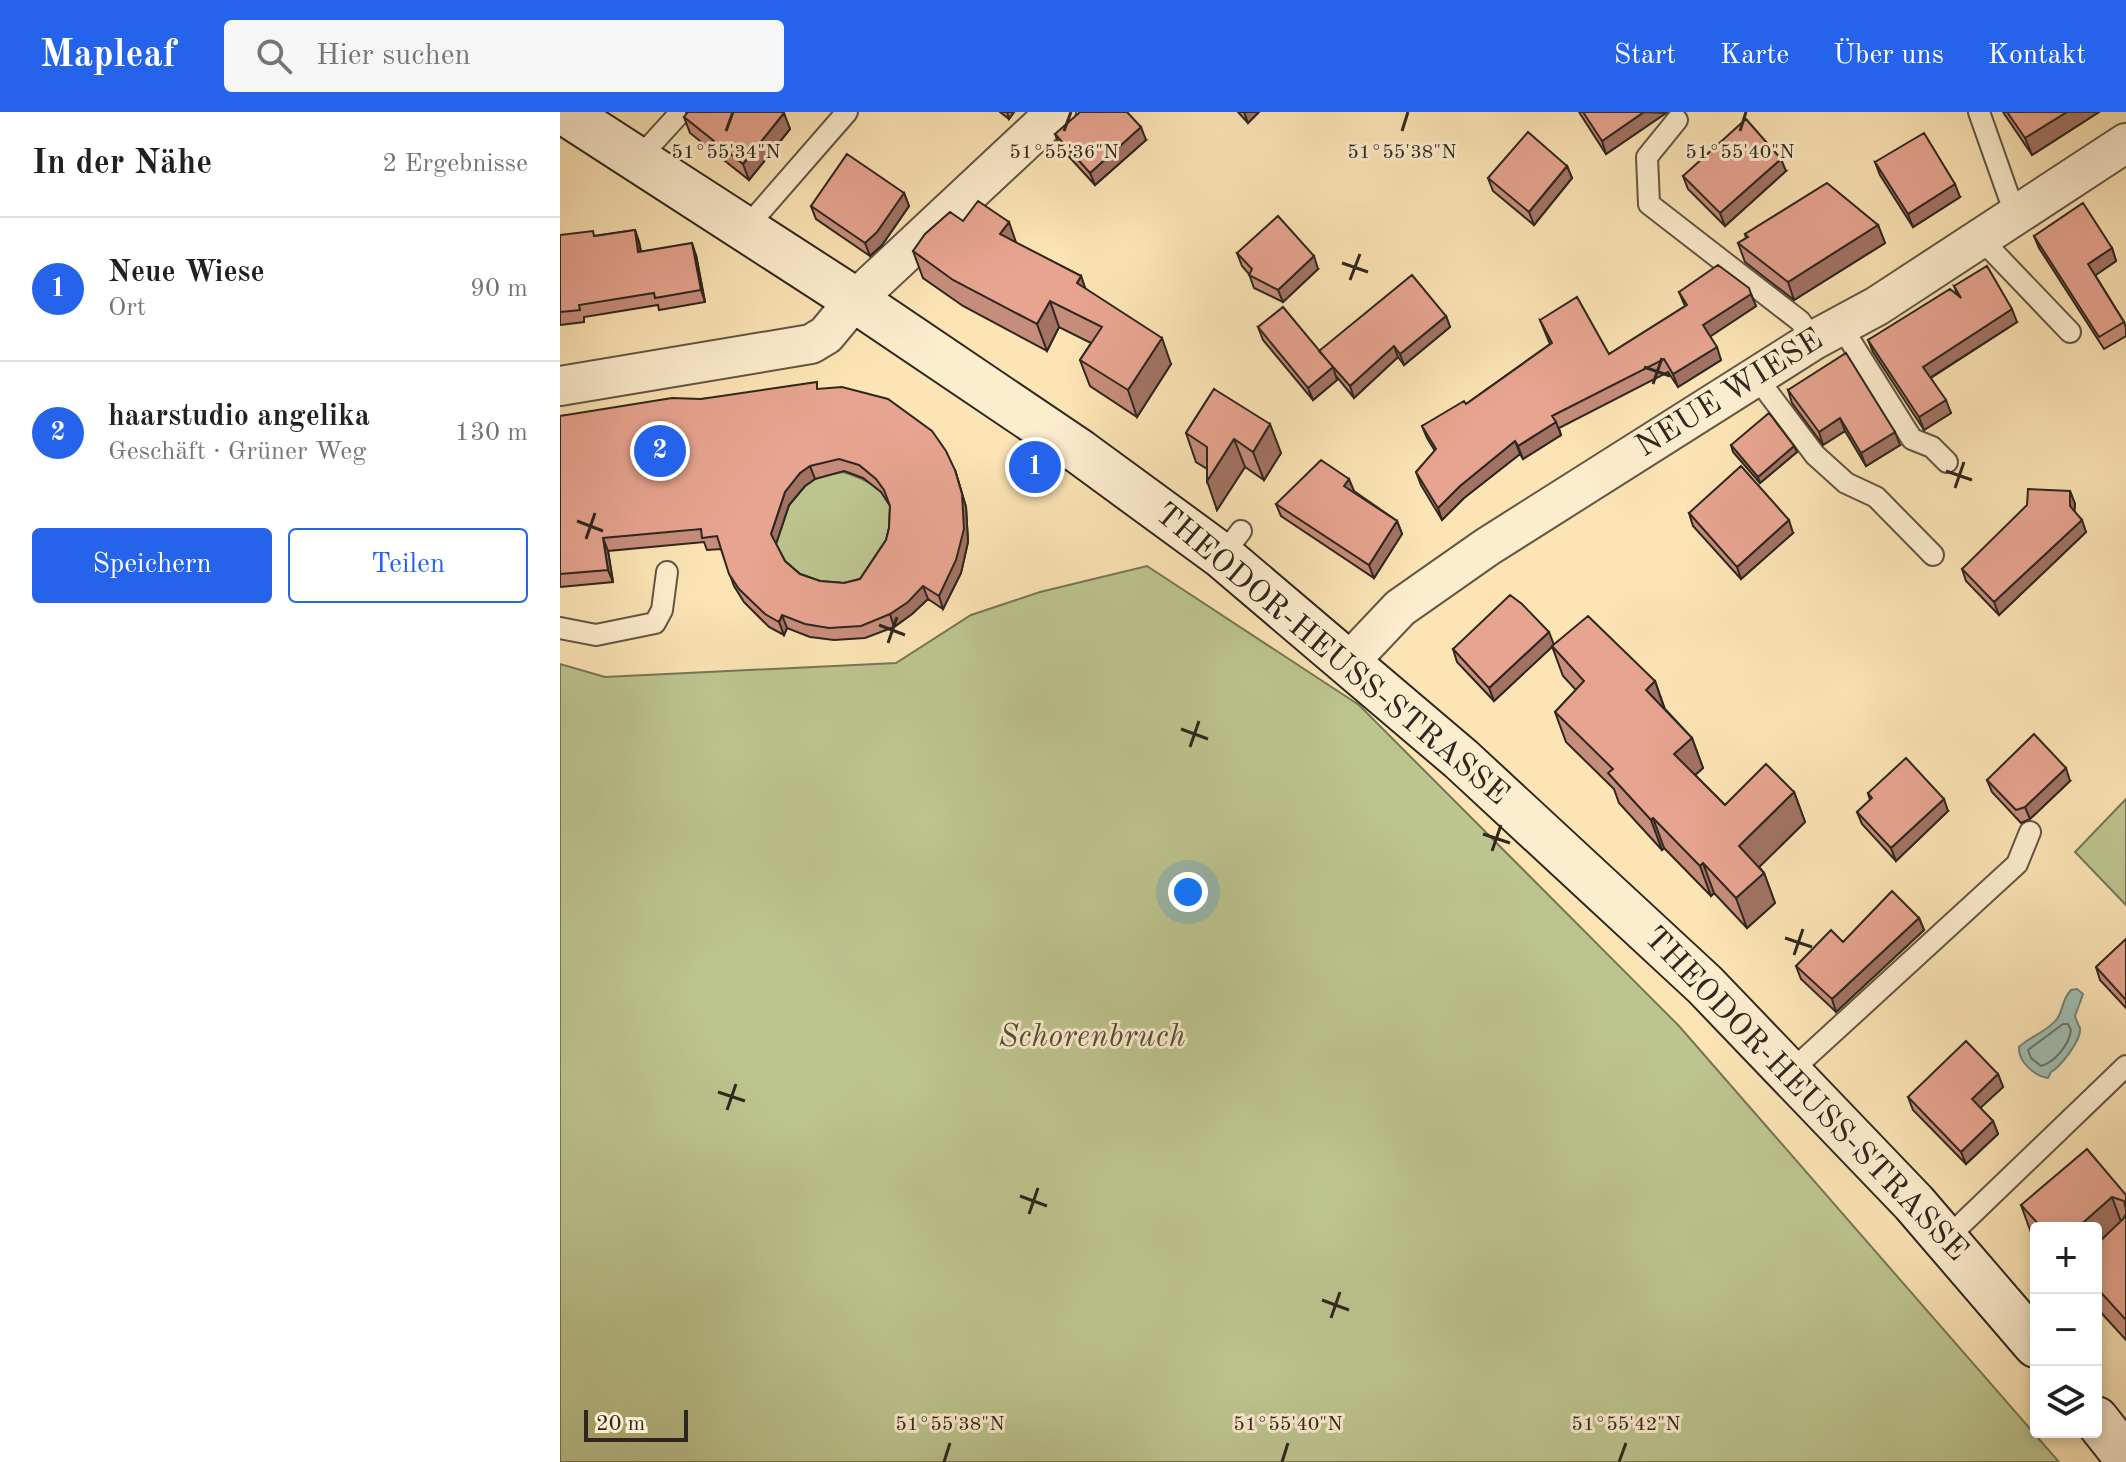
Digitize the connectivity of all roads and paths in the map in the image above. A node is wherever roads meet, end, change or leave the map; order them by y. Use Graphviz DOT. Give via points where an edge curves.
graph roads {
  1 [pos="564,112"];
  2 [pos="681,112"];
  3 [pos="847,112"];
  4 [pos="1056,112"];
  5 [pos="1979,112"];
  6 [pos="1677,120"];
  7 [pos="2126,143"];
  8 [pos="638,159"];
  9 [pos="2020,214"];
  10 [pos="745,229"];
  11 [pos="1981,239"];
  12 [pos="855,300"];
  13 [pos="2070,332"];
  14 [pos="1828,333"];
  15 [pos="1757,378"];
  16 [pos="560,386"];
  17 [pos="1947,462"];
  18 [pos="1933,555"];
  19 [pos="667,572"];
  20 [pos="560,628"];
  21 [pos="1348,663"];
  22 [pos="2030,832"];
  23 [pos="2126,1066"];
  24 [pos="1790,1072"];
  25 [pos="1946,1239"];
  26 [pos="2030,1333"];
  1 -- 8 [label="main road, THEODOR-HEUSS-STRASSE"];
  2 -- 8 [label="lane"];
  3 -- 10 [label="lane"];
  4 -- 12 [label="street"];
  5 -- 9 [label="lane"];
  6 -- 14 [label="lane" via="1647,157 1649,204 1800,321"];
  7 -- 9 [label="street, NEUE WIESE"];
  8 -- 10 [label="main road, THEODOR-HEUSS-STRASSE"];
  9 -- 11 [label="street, NEUE WIESE"];
  10 -- 12 [label="main road, THEODOR-HEUSS-STRASSE"];
  11 -- 13 [label="lane"];
  11 -- 14 [label="street, NEUE WIESE"];
  12 -- 16 [label="street" via="826,335 811,344"];
  12 -- 21 [label="main road, THEODOR-HEUSS-STRASSE" via="1080,452 1232,544"];
  14 -- 15 [label="street, NEUE WIESE"];
  14 -- 17 [label="lane" via="1912,439 1932,447"];
  15 -- 18 [label="lane" via="1815,455 1846,483 1876,497"];
  15 -- 21 [label="street, NEUE WIESE" via="1496,556 1400,608"];
  19 -- 20 [label="lane" via="655,623 596,635"];
  21 -- 24 [label="main road, THEODOR-HEUSS-STRASSE" via="1644,926"];
  22 -- 24 [label="lane" via="2017,864"];
  23 -- 25 [label="lane"];
  24 -- 25 [label="main road, THEODOR-HEUSS-STRASSE"];
  25 -- 26 [label="main road, THEODOR-HEUSS-STRASSE"];
}
